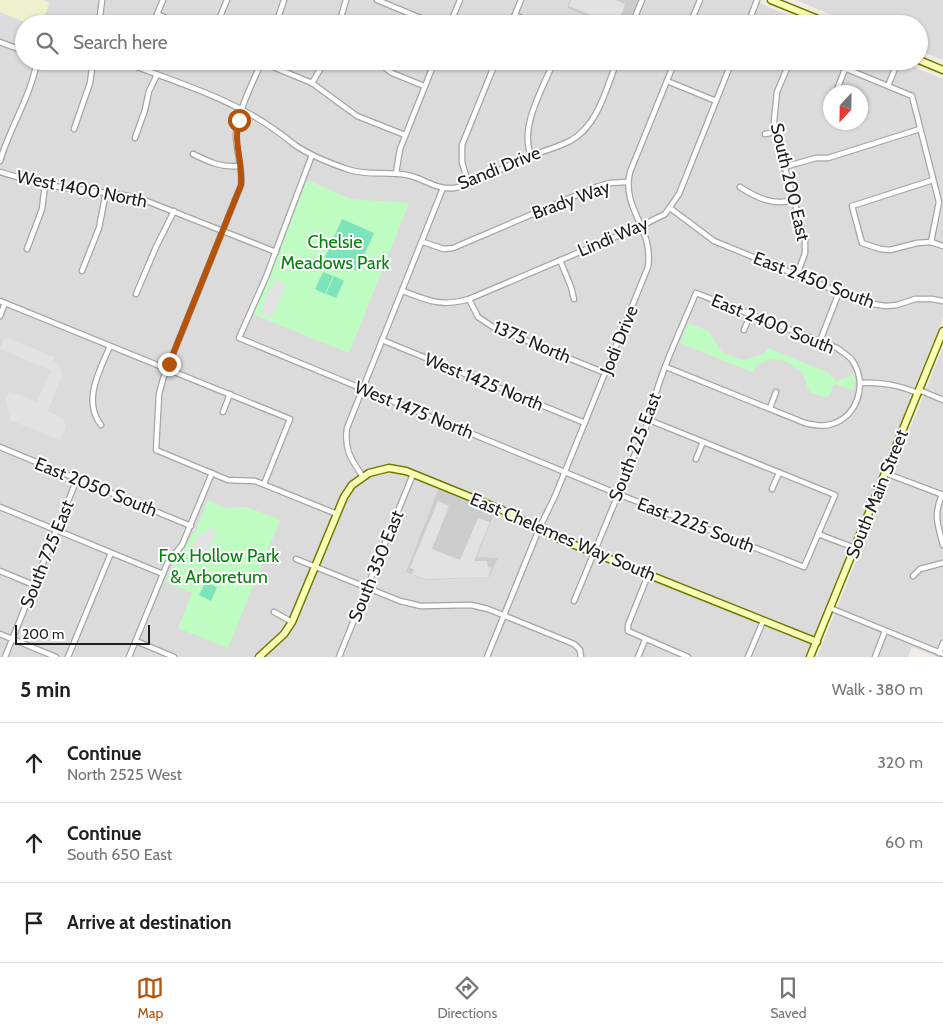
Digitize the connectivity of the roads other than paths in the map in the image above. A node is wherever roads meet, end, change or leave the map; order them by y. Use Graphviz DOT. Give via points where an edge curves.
graph roads {
  1 [pos="102,0"];
  2 [pos="163,0"];
  3 [pos="227,0"];
  4 [pos="284,0"];
  5 [pos="346,0"];
  6 [pos="377,0"];
  7 [pos="460,0"];
  8 [pos="521,0"];
  9 [pos="642,0"];
  10 [pos="700,0"];
  11 [pos="757,0"];
  12 [pos="771,0"];
  13 [pos="102,15"];
  14 [pos="159,15"];
  15 [pos="221,15"];
  16 [pos="279,15"];
  17 [pos="342,15"];
  18 [pos="414,15"];
  19 [pos="454,15"];
  20 [pos="514,15"];
  21 [pos="636,15"];
  22 [pos="694,15"];
  23 [pos="751,15"];
  24 [pos="809,15"];
  25 [pos="0,42"];
  26 [pos="15,48"];
  27 [pos="928,64"];
  28 [pos="34,70"];
  29 [pos="92,70"];
  30 [pos="143,70"];
  31 [pos="259,70"];
  32 [pos="281,70"];
  33 [pos="320,70"];
  34 [pos="388,70"];
  35 [pos="431,70"];
  36 [pos="492,70"];
  37 [pos="550,70"];
  38 [pos="613,70"];
  39 [pos="671,70"];
  40 [pos="728,70"];
  41 [pos="786,70"];
  42 [pos="845,70"];
  43 [pos="848,70"];
  44 [pos="894,70"];
  45 [pos="943,70"];
  46 [pos="157,75"];
  47 [pos="667,81"];
  48 [pos="312,83"];
  49 [pos="839,85"];
  50 [pos="424,86"];
  51 [pos="888,86"];
  52 [pos="716,101"];
  53 [pos="243,110"];
  54 [pos="74,129"];
  55 [pos="920,129"];
  56 [pos="775,132"];
  57 [pos="765,134"];
  58 [pos="405,135"];
  59 [pos="135,138"];
  60 [pos="193,154"];
  61 [pos="312,155"];
  62 [pos="531,155"];
  63 [pos="0,161"];
  64 [pos="240,166"];
  65 [pos="784,166"];
  66 [pos="0,172"];
  67 [pos="396,173"];
  68 [pos="933,180"];
  69 [pos="627,182"];
  70 [pos="468,183"];
  71 [pos="45,185"];
  72 [pos="444,188"];
  73 [pos="740,188"];
  74 [pos="106,192"];
  75 [pos="793,200"];
  76 [pos="670,208"];
  77 [pos="174,211"];
  78 [pos="641,226"];
  79 [pos="223,231"];
  80 [pos="423,242"];
  81 [pos="931,242"];
  82 [pos="943,246"];
  83 [pos="27,249"];
  84 [pos="276,252"];
  85 [pos="560,260"];
  86 [pos="82,271"];
  87 [pos="797,275"];
  88 [pos="403,291"];
  89 [pos="840,292"];
  90 [pos="696,293"];
  91 [pos="136,294"];
  92 [pos="469,299"];
  93 [pos="574,299"];
  94 [pos="0,300"];
  95 [pos="943,301"];
  96 [pos="6,303"];
  97 [pos="750,314"];
  98 [pos="0,316"];
  99 [pos="744,330"];
  100 [pos="943,331"];
  101 [pos="382,340"];
  102 [pos="820,342"];
  103 [pos="110,346"];
  104 [pos="666,366"];
  105 [pos="167,369"];
  106 [pos="605,373"];
  107 [pos="861,383"];
  108 [pos="363,390"];
  109 [pos="776,392"];
  110 [pos="918,392"];
  111 [pos="230,394"];
  112 [pos="943,400"];
  113 [pos="770,408"];
  114 [pos="223,412"];
  115 [pos="648,420"];
  116 [pos="585,423"];
  117 [pos="101,425"];
  118 [pos="704,442"];
  119 [pos="0,447"];
  120 [pos="696,459"];
  121 [pos="565,472"];
  122 [pos="885,472"];
  123 [pos="212,473"];
  124 [pos="779,473"];
  125 [pos="413,474"];
  126 [pos="363,476"];
  127 [pos="77,479"];
  128 [pos="589,482"];
  129 [pos="264,484"];
  130 [pos="772,489"];
  131 [pos="618,494"];
  132 [pos="942,495"];
  133 [pos="0,507"];
  134 [pos="337,514"];
  135 [pos="191,526"];
  136 [pos="539,529"];
  137 [pos="56,530"];
  138 [pos="818,534"];
  139 [pos="943,545"];
  140 [pos="855,548"];
  141 [pos="111,553"];
  142 [pos="594,553"];
  143 [pos="296,559"];
  144 [pos="943,563"];
  145 [pos="315,567"];
  146 [pos="0,572"];
  147 [pos="163,574"];
  148 [pos="648,575"];
  149 [pos="913,576"];
  150 [pos="34,585"];
  151 [pos="367,588"];
  152 [pos="574,601"];
  153 [pos="830,608"];
  154 [pos="274,612"];
  155 [pos="504,615"];
  156 [pos="763,621"];
  157 [pos="292,622"];
  158 [pos="886,631"];
  159 [pos="0,634"];
  160 [pos="12,639"];
  161 [pos="646,640"];
  162 [pos="136,641"];
  163 [pos="816,642"];
  164 [pos="943,643"];
  165 [pos="941,653"];
  166 [pos="5,657"];
  167 [pos="56,657"];
  168 [pos="68,657"];
  169 [pos="129,657"];
  170 [pos="174,657"];
  171 [pos="260,657"];
  172 [pos="339,657"];
  173 [pos="487,657"];
  174 [pos="581,657"];
  175 [pos="638,657"];
  176 [pos="688,657"];
  177 [pos="748,657"];
  178 [pos="810,657"];
  179 [pos="875,657"];
  1 -- 13 [label="street"];
  2 -- 14 [label="street"];
  3 -- 15 [label="street"];
  4 -- 16 [label="street"];
  5 -- 17 [label="street"];
  6 -- 18 [label="street"];
  7 -- 19 [label="street"];
  8 -- 20 [label="street"];
  9 -- 21 [label="street"];
  10 -- 22 [label="street"];
  11 -- 23 [label="street"];
  12 -- 24 [label="street"];
  25 -- 26 [label="street"];
  27 -- 45 [label="street"];
  28 -- 63 [label="street"];
  29 -- 54 [label="street"];
  30 -- 46 [label="street"];
  31 -- 53 [label="street"];
  32 -- 48 [label="street"];
  33 -- 48 [label="street"];
  34 -- 50 [label="street"];
  35 -- 50 [label="street"];
  36 -- 70 [label="street" via="462,146 462,162"];
  37 -- 62 [label="street" via="527,131"];
  38 -- 62 [label="street, Sandi Drive" via="590,124 583,132"];
  39 -- 47 [label="street, Brady Way"];
  40 -- 52 [label="street, Lindi Way"];
  41 -- 56 [label="street, South 200 East" via="777,92"];
  42 -- 49 [label="street"];
  43 -- 51 [label="street"];
  44 -- 51 [label="street"];
  46 -- 53 [label="street"];
  46 -- 59 [label="street"];
  47 -- 52 [label="street"];
  47 -- 69 [label="street, Brady Way"];
  48 -- 58 [label="street" via="357,116"];
  50 -- 58 [label="street"];
  51 -- 55 [label="street" via="912,96"];
  52 -- 76 [label="street, Lindi Way" via="679,194"];
  53 -- 61 [label="street"];
  53 -- 64 [label="street" via="236,133"];
  55 -- 65 [label="street" via="828,158"];
  55 -- 68 [label="street"];
  56 -- 57 [label="street"];
  56 -- 65 [label="street, South 200 East"];
  58 -- 67 [label="street"];
  60 -- 64 [label="street" via="225,167"];
  61 -- 67 [label="street" via="368,174"];
  61 -- 84 [label="street"];
  62 -- 70 [label="street, Sandi Drive"];
  64 -- 79 [label="street" via="241,185"];
  65 -- 75 [label="street, South 200 East"];
  66 -- 71 [label="street, West 1400 North"];
  67 -- 72 [label="street"];
  68 -- 81 [label="street" via="939,202"];
  68 -- 81 [label="street" via="852,206 862,243 890,250"];
  69 -- 78 [label="street, Jodi Drive" via="628,196"];
  69 -- 80 [label="street, Brady Way" via="596,187 453,248 444,249"];
  70 -- 72 [label="street, Sandi Drive"];
  71 -- 74 [label="street, West 1400 North"];
  71 -- 83 [label="street" via="42,209"];
  72 -- 80 [label="street, Sandi Drive"];
  73 -- 75 [label="street" via="773,202"];
  74 -- 77 [label="street, West 1400 North" via="139,198"];
  74 -- 86 [label="street" via="99,228"];
  75 -- 87 [label="street, South 200 East" via="805,246"];
  76 -- 78 [label="street, Lindi Way"];
  76 -- 87 [label="street, East 2450 South" via="714,241"];
  77 -- 79 [label="street, West 1400 North"];
  77 -- 91 [label="street"];
  78 -- 85 [label="street, Lindi Way"];
  78 -- 106 [label="street, Jodi Drive" via="649,248 648,267"];
  79 -- 84 [label="street, West 1400 North"];
  79 -- 105 [label="street"];
  80 -- 88 [label="street, Sandi Drive"];
  81 -- 82 [label="street"];
  84 -- 108 [label="street, West 1475 North" via="239,338"];
  85 -- 92 [label="street, Lindi Way"];
  85 -- 93 [label="street"];
  87 -- 89 [label="street, East 2450 South"];
  88 -- 92 [label="street, Lindi Way" via="445,304"];
  88 -- 101 [label="street, Sandi Drive"];
  89 -- 95 [label="street, East 2450 South" via="876,305 897,305 915,299"];
  89 -- 102 [label="street"];
  90 -- 97 [label="street, East 2400 South"];
  90 -- 104 [label="street, South 225 East"];
  92 -- 106 [label="street, 1375 North" via="478,316 493,327"];
  94 -- 96 [label="street"];
  96 -- 98 [label="street"];
  96 -- 103 [label="street"];
  97 -- 99 [label="street"];
  97 -- 102 [label="street, East 2400 South"];
  100 -- 110 [label="street, South Main Street"];
  101 -- 108 [label="street, Sandi Drive"];
  101 -- 116 [label="street, West 1425 North"];
  102 -- 107 [label="street, East 2400 South" via="837,348 852,360"];
  103 -- 105 [label="street"];
  103 -- 117 [label="street" via="93,388 92,404"];
  104 -- 113 [label="street"];
  104 -- 115 [label="street, South 225 East"];
  105 -- 111 [label="street"];
  105 -- 123 [label="street" via="159,394 156,450"];
  106 -- 116 [label="street, Jodi Drive"];
  107 -- 110 [label="street" via="888,384"];
  107 -- 113 [label="street" via="853,409 832,424 805,423"];
  108 -- 121 [label="street, West 1475 North"];
  108 -- 126 [label="street, Sandi Drive" via="347,428 345,442 351,459"];
  109 -- 113 [label="street"];
  110 -- 112 [label="street"];
  110 -- 122 [label="street, South Main Street"];
  111 -- 114 [label="street"];
  111 -- 129 [label="street" via="290,419"];
  115 -- 118 [label="street"];
  115 -- 131 [label="street, South 225 East"];
  116 -- 121 [label="street, Jodi Drive"];
  118 -- 120 [label="street"];
  118 -- 124 [label="street"];
  119 -- 127 [label="street, East 2050 South"];
  121 -- 128 [label="street, West 1475 North"];
  121 -- 136 [label="street, Jodi Drive"];
  122 -- 132 [label="street"];
  122 -- 140 [label="street, South Main Street"];
  123 -- 129 [label="street" via="228,480 247,479"];
  123 -- 135 [label="street"];
  124 -- 130 [label="street"];
  124 -- 138 [label="street" via="834,495"];
  125 -- 126 [label="street, East Chelemes Way South" via="389,468"];
  125 -- 136 [label="street, East Chelemes Way South" via="489,504"];
  125 -- 151 [label="street, South 350 East"];
  126 -- 134 [label="street" via="352,485"];
  127 -- 135 [label="street, East 2050 South"];
  127 -- 137 [label="street, South 725 East"];
  128 -- 131 [label="street, East 2225 South"];
  129 -- 134 [label="street"];
  131 -- 138 [label="street, East 2225 South" via="804,567"];
  131 -- 142 [label="street, South 225 East"];
  132 -- 139 [label="street" via="937,507 937,523"];
  133 -- 137 [label="street"];
  134 -- 145 [label="street"];
  135 -- 147 [label="street"];
  136 -- 142 [label="street, East Chelemes Way South"];
  136 -- 155 [label="street, Jodi Drive"];
  137 -- 141 [label="street"];
  137 -- 150 [label="street, South 725 East"];
  138 -- 140 [label="street"];
  140 -- 153 [label="street, South Main Street"];
  141 -- 147 [label="street"];
  141 -- 168 [label="street"];
  142 -- 148 [label="street, East Chelemes Way South"];
  142 -- 152 [label="street, South 225 East"];
  143 -- 145 [label="street"];
  144 -- 149 [label="street" via="920,569"];
  145 -- 151 [label="street"];
  145 -- 157 [label="street"];
  146 -- 150 [label="street"];
  147 -- 162 [label="street"];
  148 -- 156 [label="street, East Chelemes Way South"];
  148 -- 161 [label="street" via="628,625 628,631"];
  150 -- 160 [label="street, South 725 East"];
  151 -- 155 [label="street" via="410,604 471,605"];
  151 -- 172 [label="street, South 350 East"];
  153 -- 158 [label="street"];
  153 -- 163 [label="street, South Main Street"];
  154 -- 157 [label="street"];
  155 -- 173 [label="street, Jodi Drive"];
  155 -- 174 [label="street" via="574,644"];
  156 -- 163 [label="street, East Chelemes Way South"];
  156 -- 177 [label="street"];
  157 -- 171 [label="street"];
  158 -- 165 [label="street"];
  158 -- 179 [label="street"];
  159 -- 160 [label="street"];
  160 -- 166 [label="street, South 725 East"];
  160 -- 167 [label="street"];
  161 -- 175 [label="street"];
  161 -- 176 [label="street"];
  162 -- 169 [label="street"];
  162 -- 170 [label="street"];
  163 -- 178 [label="street, South Main Street"];
  164 -- 165 [label="street"];
}
